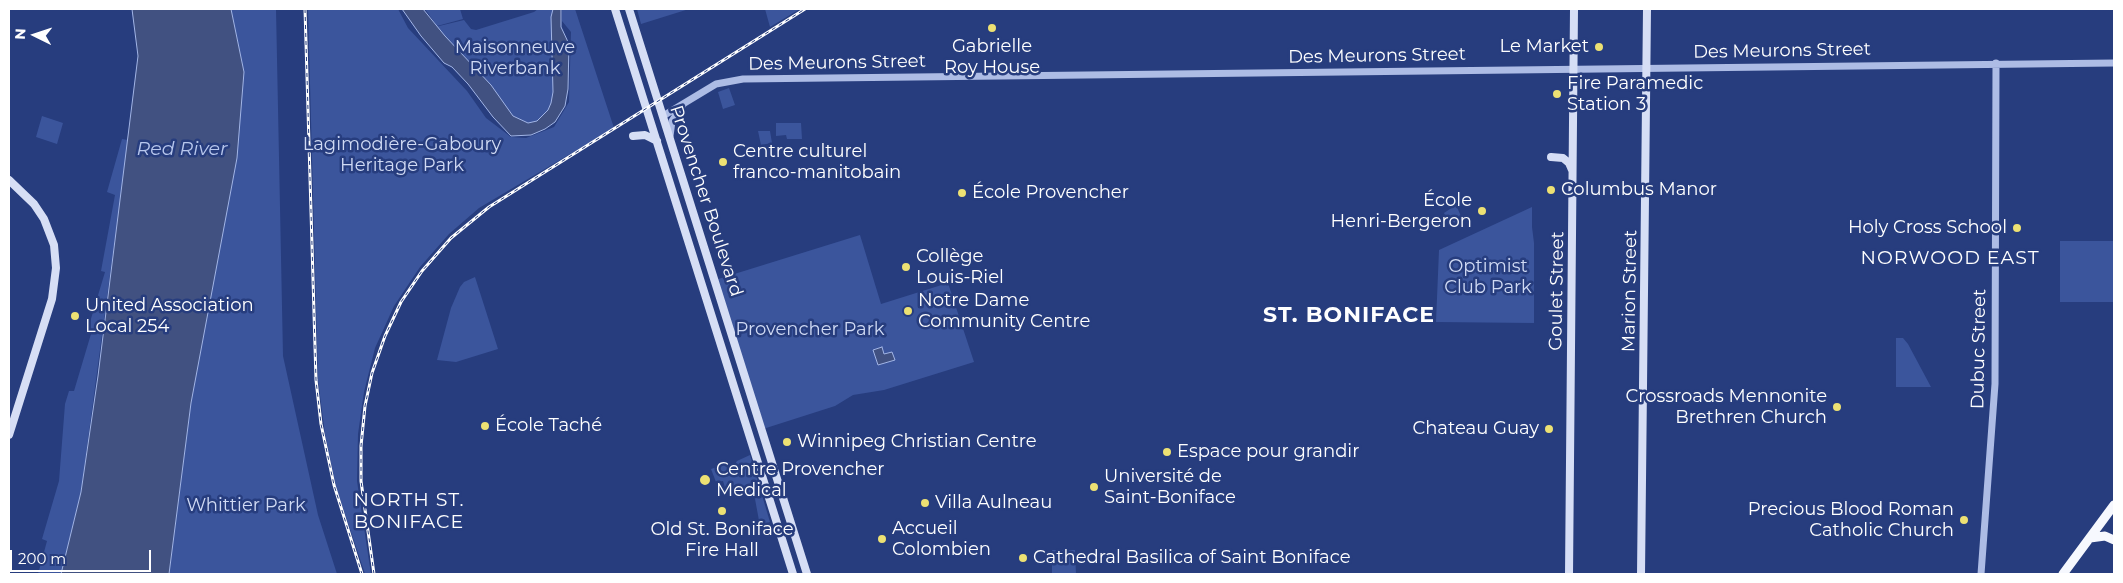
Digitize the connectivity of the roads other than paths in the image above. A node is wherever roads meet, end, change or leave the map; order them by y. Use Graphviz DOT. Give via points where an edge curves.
graph roads {
  1 [pos="616,9"];
  2 [pos="629,9"];
  3 [pos="1574,9"];
  4 [pos="1647,9"];
  5 [pos="1996,63"];
  6 [pos="2114,63"];
  7 [pos="1646,67"];
  8 [pos="1574,68"];
  9 [pos="686,101"];
  10 [pos="662,116"];
  11 [pos="652,124"];
  12 [pos="633,136"];
  13 [pos="670,138"];
  14 [pos="657,141"];
  15 [pos="1551,156"];
  16 [pos="1573,172"];
  17 [pos="9,180"];
  18 [pos="9,436"];
  19 [pos="2114,505"];
  20 [pos="2090,538"];
  21 [pos="2114,540"];
  22 [pos="793,574"];
  23 [pos="807,574"];
  24 [pos="1569,574"];
  25 [pos="1641,574"];
  26 [pos="1981,574"];
  27 [pos="2063,574"];
  1 -- 11 [label="main road, Provencher Boulevard"];
  2 -- 10 [label="main road, Provencher Boulevard"];
  3 -- 8 [label="main road, Goulet Street"];
  4 -- 7 [label="main road, Marion Street"];
  5 -- 6 [label="street, Des Meurons Street"];
  5 -- 7 [label="street, Des Meurons Street"];
  5 -- 26 [label="street, Dubuc Street" via="1995,384"];
  7 -- 8 [label="street, Des Meurons Street"];
  7 -- 25 [label="main road, Marion Street"];
  8 -- 9 [label="street, Des Meurons Street" via="743,79 719,83"];
  8 -- 16 [label="main road, Goulet Street"];
  9 -- 10 [label="street, Des Meurons Street"];
  9 -- 13 [label="street" via="672,121"];
  10 -- 11 [label="main road, Des Meurons Street"];
  10 -- 13 [label="main road, Provencher Boulevard"];
  11 -- 14 [label="main road, Provencher Boulevard"];
  12 -- 14 [label="main road" via="645,135"];
  13 -- 23 [label="main road, Provencher Boulevard"];
  14 -- 22 [label="main road, Provencher Boulevard"];
  15 -- 16 [label="main road" via="1567,160"];
  16 -- 24 [label="main road, Goulet Street"];
  17 -- 18 [label="main road" via="34,204 44,219 54,245 56,268 54,292"];
  19 -- 20 [label="highway"];
  20 -- 21 [label="highway" via="2105,536"];
  20 -- 27 [label="highway"];
}
